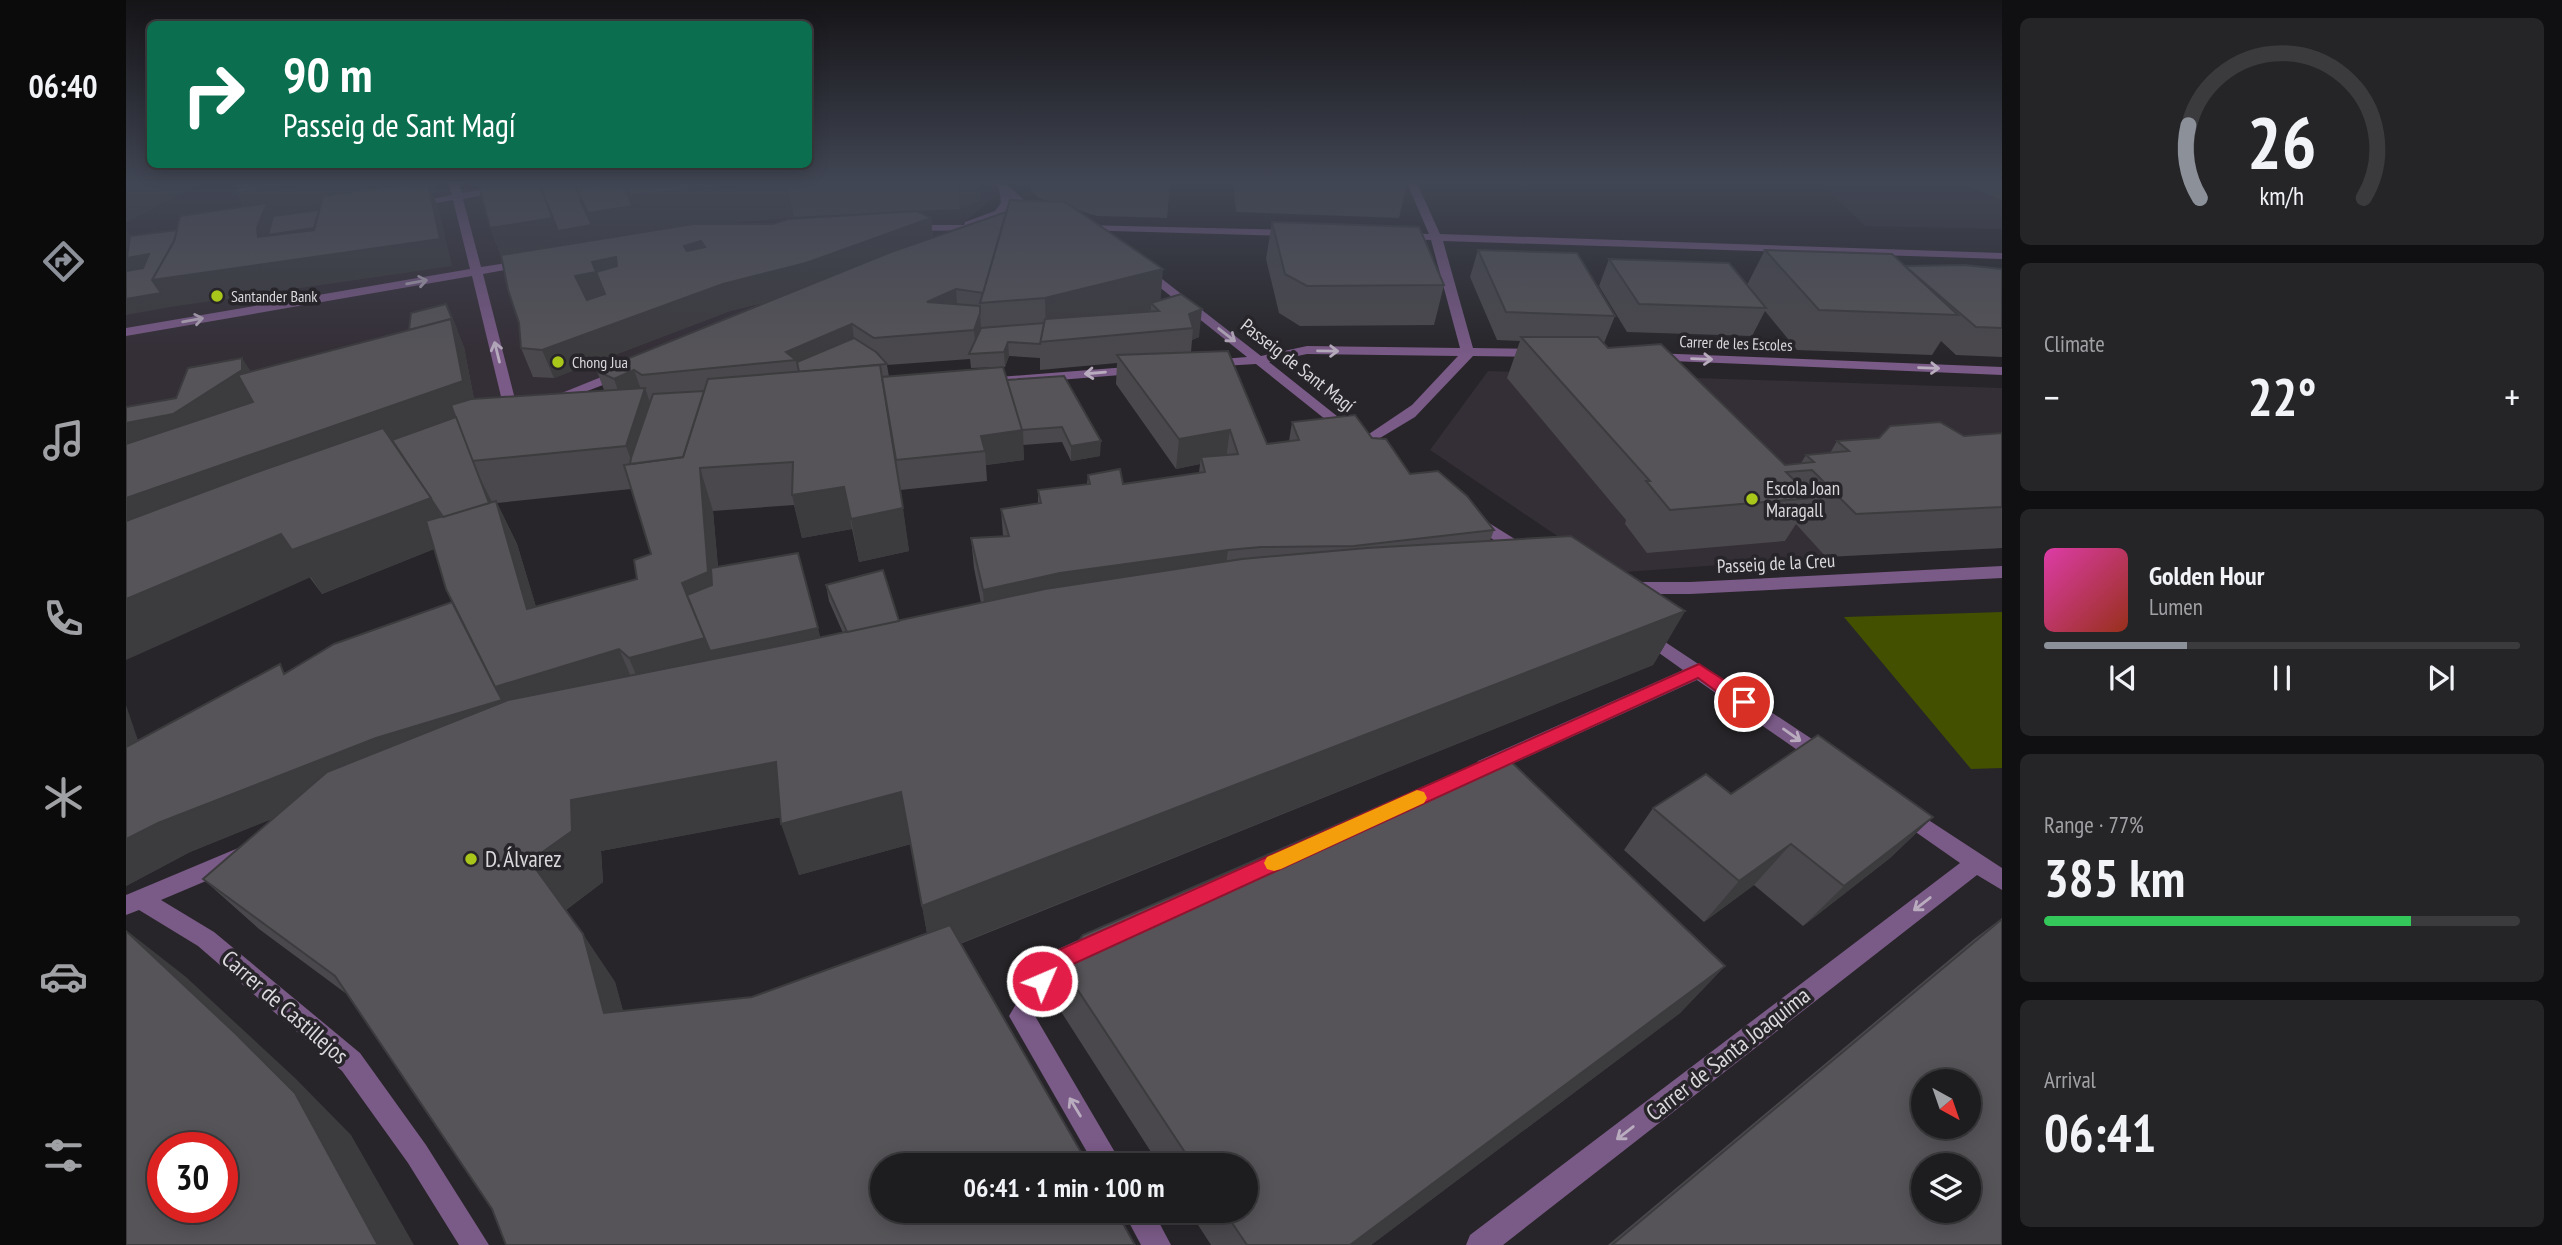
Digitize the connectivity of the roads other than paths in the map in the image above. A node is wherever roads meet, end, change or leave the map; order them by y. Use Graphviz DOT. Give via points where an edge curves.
graph roads {
  1 [pos="468,241"];
  2 [pos="1437,241"];
  3 [pos="1557,241"];
  4 [pos="1126,256"];
  5 [pos="1996,256"];
  6 [pos="538,262"];
  7 [pos="2002,266"];
  8 [pos="476,271"];
  9 [pos="126,332"];
  10 [pos="1550,353"];
  11 [pos="1468,354"];
  12 [pos="1632,356"];
  13 [pos="1261,360"];
  14 [pos="1192,366"];
  15 [pos="632,368"];
  16 [pos="1150,369"];
  17 [pos="2002,371"];
  18 [pos="972,383"];
  19 [pos="520,412"];
  20 [pos="536,417"];
  21 [pos="495,422"];
  22 [pos="1454,504"];
  23 [pos="1543,565"];
  24 [pos="2002,572"];
  25 [pos="1609,580"];
  26 [pos="1632,625"];
  27 [pos="1699,671"];
  28 [pos="1834,764"];
  29 [pos="1471,774"];
  30 [pos="1889,802"];
  31 [pos="266,845"];
  32 [pos="1976,863"];
  33 [pos="2002,880"];
  34 [pos="133,902"];
  35 [pos="1103,940"];
  36 [pos="1102,1153"];
  37 [pos="1144,1223"];
  38 [pos="475,1245"];
  39 [pos="1157,1245"];
  40 [pos="1480,1245"];
  1 -- 8 [label="street"];
  2 -- 11 [label="street"];
  3 -- 5 [label="street"];
  4 -- 13 [label="street, Passeig de Sant Magí, one-way"];
  5 -- 7 [label="street"];
  6 -- 8 [label="street"];
  9 -- 8 [label="street, one-way"];
  19 -- 8 [label="street, one-way" via="511,409"];
  10 -- 11 [label="street"];
  13 -- 11 [label="street, one-way" via="1307,350"];
  11 -- 13 [label="street, Passeig de Sant Magí" via="1448,368 1424,401 1371,447"];
  12 -- 17 [label="street, Carrer de les Escoles, one-way"];
  13 -- 14 [label="street"];
  15 -- 19 [label="street"];
  16 -- 18 [label="street, one-way"];
  19 -- 20 [label="street"];
  19 -- 21 [label="street"];
  22 -- 23 [label="street"];
  24 -- 25 [label="street, Passeig de la Creu" via="1690,588 1643,588"];
  26 -- 27 [label="street"];
  27 -- 28 [label="street, one-way"];
  27 -- 29 [label="street"];
  30 -- 32 [label="street"];
  31 -- 34 [label="street"];
  32 -- 33 [label="street"];
  32 -- 40 [label="street, Carrer de Santa Joaquima, one-way"];
  34 -- 38 [label="street, Carrer de Castillejos" via="206,939 351,1062"];
  36 -- 35 [label="street, one-way" via="1021,1016 1052,963"];
  37 -- 39 [label="street"];
}
